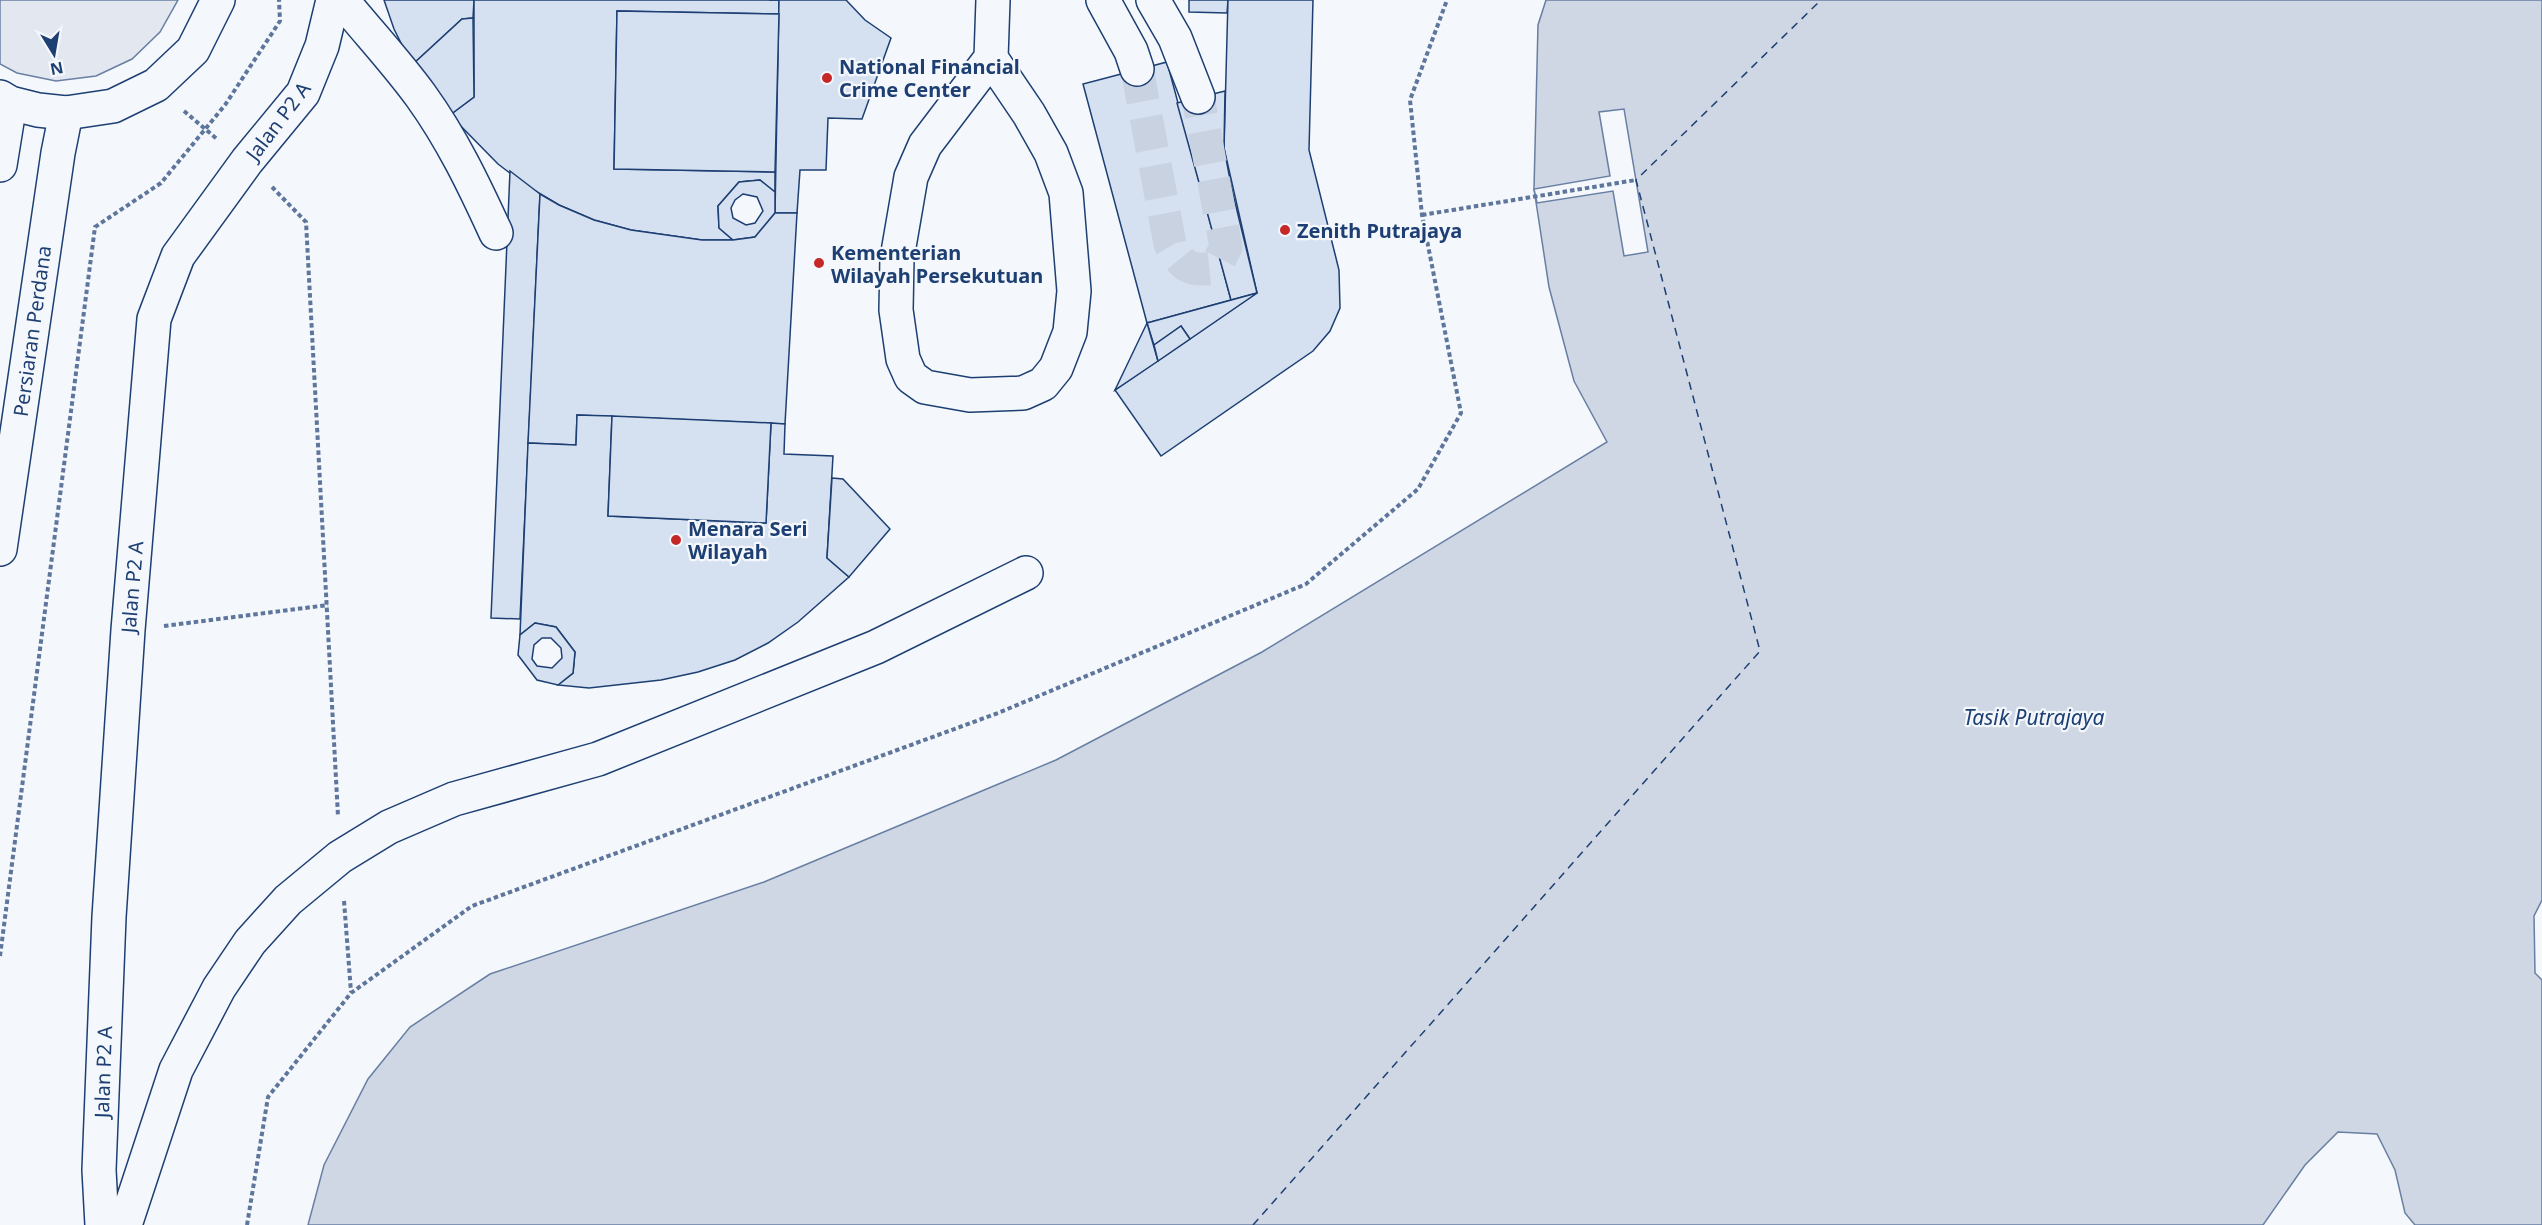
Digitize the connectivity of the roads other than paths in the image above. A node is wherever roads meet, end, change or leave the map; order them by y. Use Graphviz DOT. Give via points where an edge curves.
graph roads {
  1 [pos="218,0"];
  2 [pos="333,0"];
  3 [pos="342,0"];
  4 [pos="993,0"];
  5 [pos="1103,0"];
  6 [pos="1152,0"];
  7 [pos="991,58"];
  8 [pos="1137,69"];
  9 [pos="1198,97"];
  10 [pos="5,100"];
  11 [pos="66,113"];
  12 [pos="0,165"];
  13 [pos="496,232"];
  14 [pos="0,549"];
  15 [pos="1026,573"];
  16 [pos="102,1225"];
  17 [pos="125,1225"];
  1 -- 11 [label="street" via="193,50 156,85 113,106"];
  2 -- 16 [label="street, Jalan P2 A" via="322,46 303,93 247,161 178,256 154,319 108,917 99,1170"];
  3 -- 13 [label="street" via="442,126"];
  4 -- 7 [label="street"];
  5 -- 8 [label="street"];
  6 -- 9 [label="street" via="1175,38"];
  7 -- 7 [label="street" via="1035,124 1066,193 1074,291 1070,332 1056,368 1043,384 1023,393 970,395 925,387 911,377 903,359 896,310 897,258 911,177 925,145"];
  10 -- 11 [label="street"];
  10 -- 12 [label="street"];
  11 -- 14 [label="street, Persiaran Perdana"];
  15 -- 17 [label="street" via="876,647 598,759 454,800 389,828 340,857 280,909 250,942 219,988 176,1070"];
}
